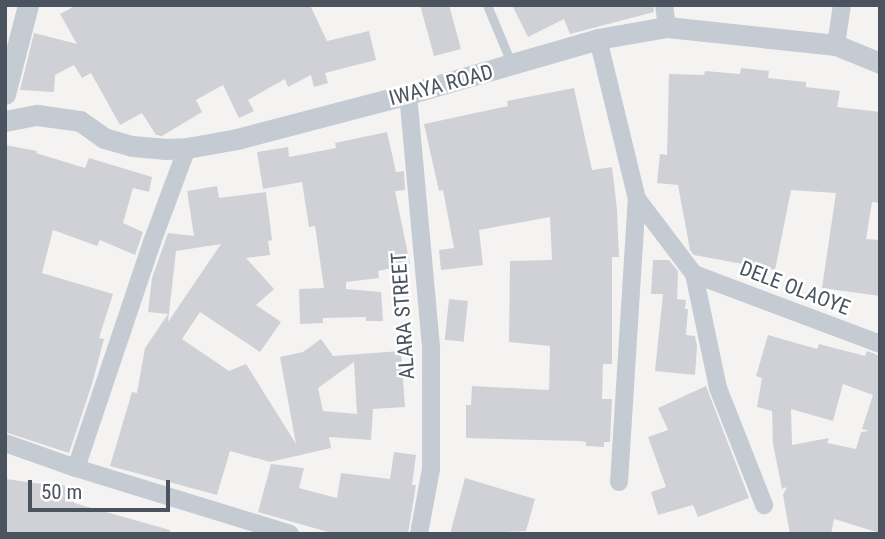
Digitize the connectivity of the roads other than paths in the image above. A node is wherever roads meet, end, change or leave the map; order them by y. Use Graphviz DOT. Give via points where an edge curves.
graph roads {
  1 [pos="28,5"];
  2 [pos="487,5"];
  3 [pos="664,5"];
  4 [pos="842,5"];
  5 [pos="667,27"];
  6 [pos="598,39"];
  7 [pos="836,46"];
  8 [pos="880,63"];
  9 [pos="512,65"];
  10 [pos="5,94"];
  11 [pos="408,94"];
  12 [pos="5,121"];
  13 [pos="187,148"];
  14 [pos="637,199"];
  15 [pos="694,274"];
  16 [pos="880,344"];
  17 [pos="5,443"];
  18 [pos="76,468"];
  19 [pos="620,482"];
  20 [pos="764,505"];
  21 [pos="290,534"];
  22 [pos="419,534"];
  1 -- 10 [label="street"];
  2 -- 9 [label="lane"];
  3 -- 5 [label="street"];
  4 -- 7 [label="street"];
  5 -- 6 [label="street, IWAYA ROAD"];
  5 -- 7 [label="street, IWAYA ROAD"];
  6 -- 9 [label="street, IWAYA ROAD"];
  6 -- 14 [label="street"];
  7 -- 8 [label="street, IWAYA ROAD"];
  9 -- 11 [label="street, IWAYA ROAD"];
  11 -- 13 [label="street, IWAYA ROAD"];
  11 -- 22 [label="street, ALARA STREET" via="431,349 431,468"];
  12 -- 13 [label="street, IWAYA ROAD" via="37,115 80,121 104,138 132,146"];
  13 -- 18 [label="street"];
  14 -- 15 [label="street"];
  14 -- 19 [label="street"];
  15 -- 16 [label="street, DELE OLAOYE"];
  15 -- 20 [label="street" via="718,388"];
  17 -- 18 [label="street"];
  18 -- 21 [label="street"];
}
